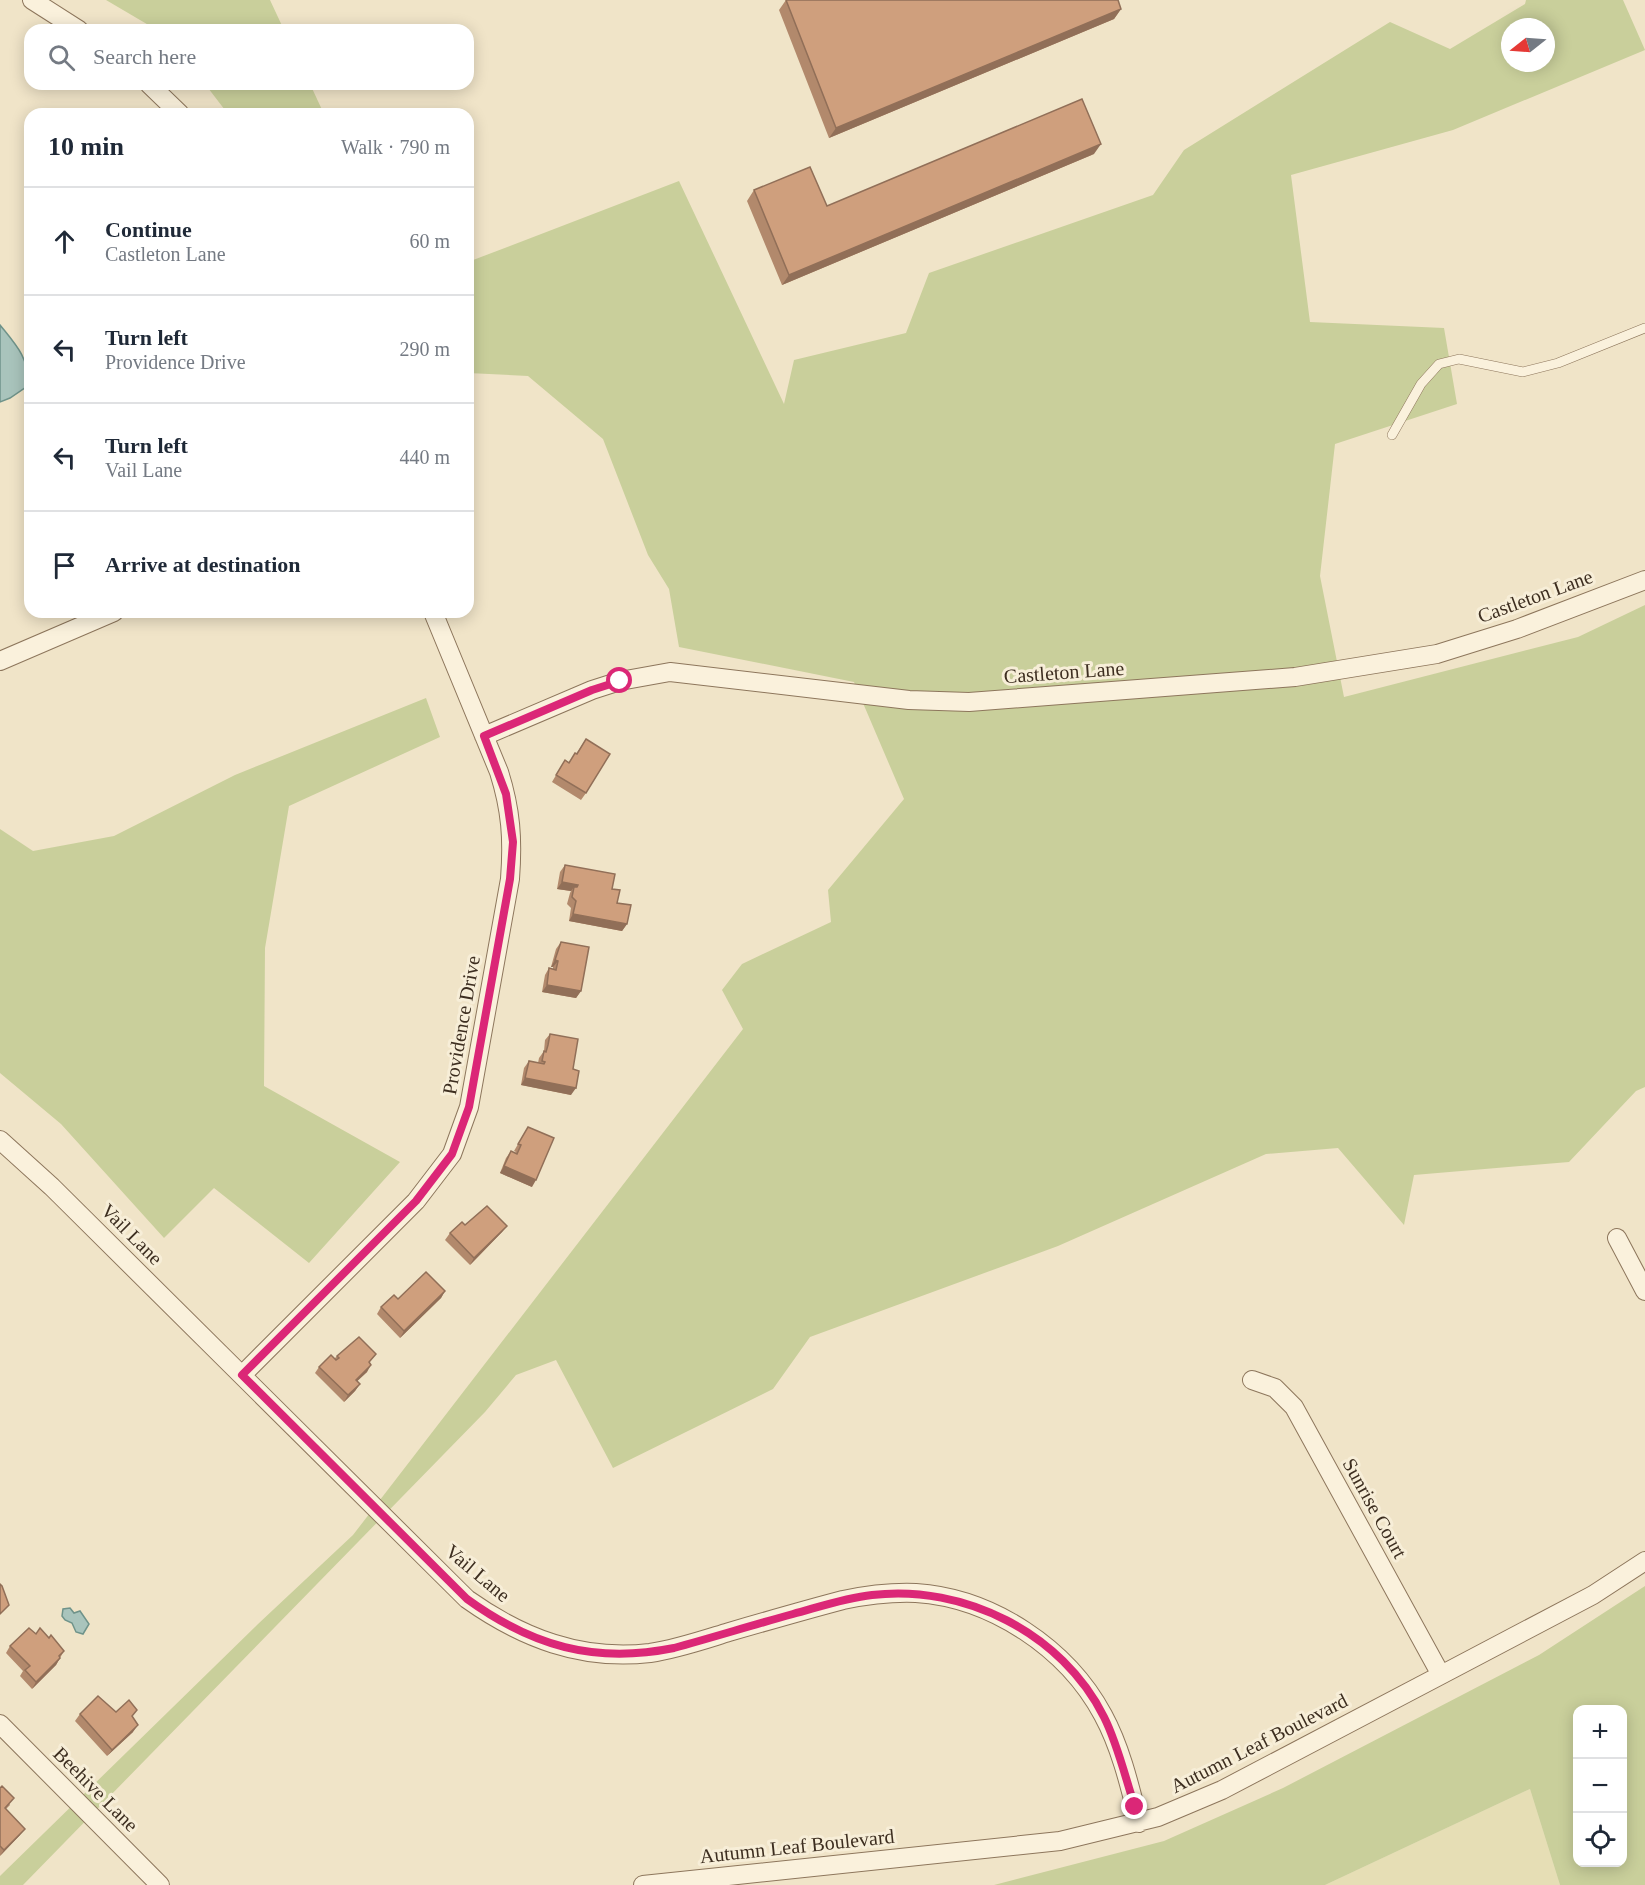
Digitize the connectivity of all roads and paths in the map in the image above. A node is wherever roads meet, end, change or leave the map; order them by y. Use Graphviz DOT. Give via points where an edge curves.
graph roads {
  1 [pos="32,0"];
  2 [pos="69,24"];
  3 [pos="155,90"];
  4 [pos="174,108"];
  5 [pos="1645,328"];
  6 [pos="1392,435"];
  7 [pos="1645,580"];
  8 [pos="100,618"];
  9 [pos="435,618"];
  10 [pos="0,661"];
  11 [pos="484,736"];
  12 [pos="0,1140"];
  13 [pos="1617,1238"];
  14 [pos="1645,1291"];
  15 [pos="242,1375"];
  16 [pos="1252,1380"];
  17 [pos="1645,1561"];
  18 [pos="1442,1675"];
  19 [pos="0,1724"];
  20 [pos="1139,1823"];
  21 [pos="160,1885"];
  22 [pos="643,1885"];
  1 -- 2 [label="street"];
  3 -- 4 [label="street"];
  5 -- 6 [label="lane" via="1558,363 1522,372 1458,359 1440,364 1421,384"];
  7 -- 11 [label="street, Castleton Lane" via="1437,654 1295,677 969,702 909,700 670,672 592,690"];
  8 -- 10 [label="street"];
  9 -- 11 [label="street, Providence Drive"];
  11 -- 15 [label="street, Providence Drive" via="506,794 513,842 510,879 470,1101 460,1134 452,1154 416,1201"];
  12 -- 15 [label="street, Vail Lane"];
  13 -- 14 [label="street"];
  15 -- 20 [label="street, Vail Lane" via="467,1599 504,1624 546,1643 587,1653 652,1653 843,1600 894,1593 941,1597 1002,1617 1041,1642 1091,1696 1112,1735"];
  16 -- 18 [label="street, Sunrise Court" via="1275,1388 1294,1407"];
  17 -- 18 [label="street, Autumn Leaf Boulevard" via="1593,1595"];
  18 -- 20 [label="street, Autumn Leaf Boulevard" via="1222,1790"];
  19 -- 21 [label="street, Beehive Lane"];
  20 -- 22 [label="street, Autumn Leaf Boulevard" via="1060,1841"];
}
